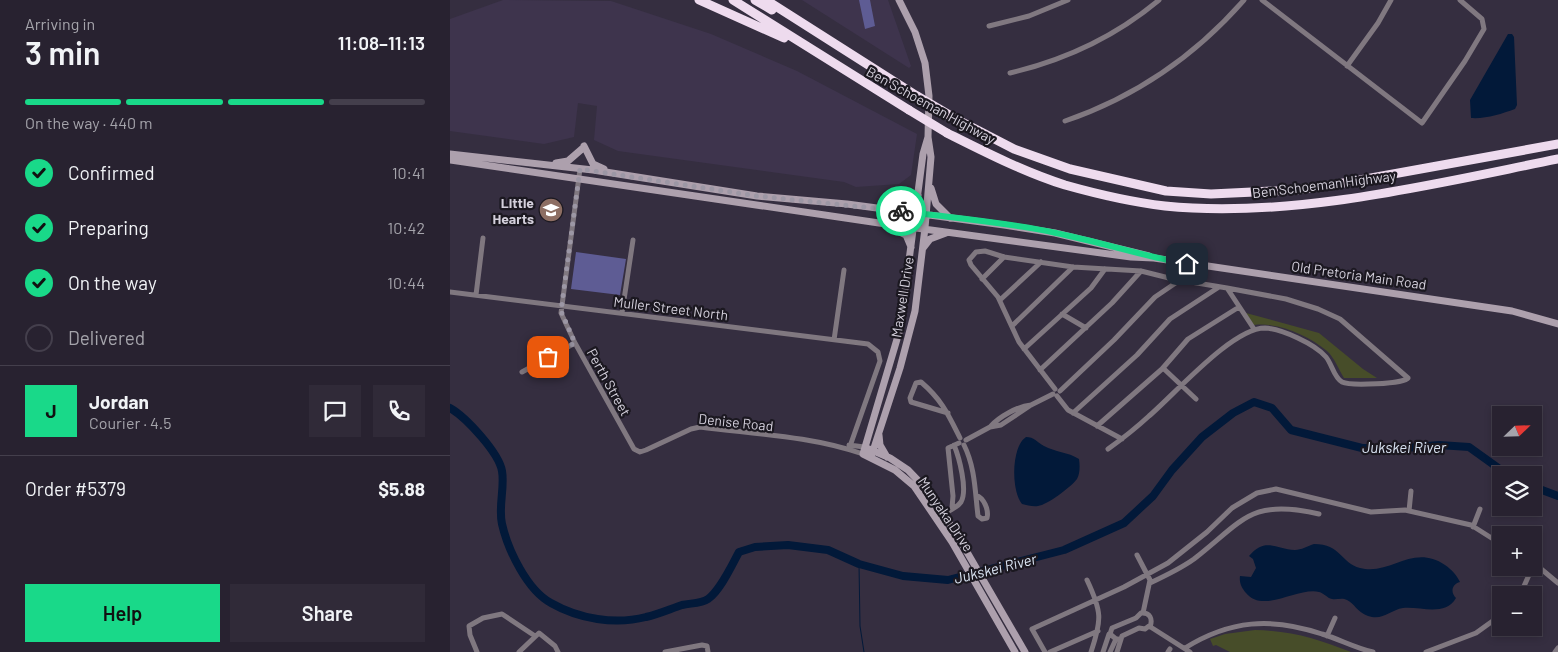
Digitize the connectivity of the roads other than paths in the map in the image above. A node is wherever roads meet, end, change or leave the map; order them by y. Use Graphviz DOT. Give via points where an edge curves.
graph roads {
  1 [pos="699,0"];
  2 [pos="733,0"];
  3 [pos="755,0"];
  4 [pos="766,0"];
  5 [pos="898,0"];
  6 [pos="1068,0"];
  7 [pos="1160,0"];
  8 [pos="1244,0"];
  9 [pos="1262,0"];
  10 [pos="1391,0"];
  11 [pos="1460,0"];
  12 [pos="989,26"];
  13 [pos="835,46"];
  14 [pos="824,58"];
  15 [pos="1347,66"];
  16 [pos="1010,73"];
  17 [pos="1065,121"];
  18 [pos="928,137"];
  19 [pos="1558,144"];
  20 [pos="450,154"];
  21 [pos="1558,159"];
  22 [pos="450,160"];
  23 [pos="525,163"];
  24 [pos="580,169"];
  25 [pos="930,170"];
  26 [pos="633,176"];
  27 [pos="579,180"];
  28 [pos="918,195"];
  29 [pos="886,210"];
  30 [pos="916,213"];
  31 [pos="926,215"];
  32 [pos="950,218"];
  33 [pos="879,223"];
  34 [pos="914,227"];
  35 [pos="925,228"];
  36 [pos="952,232"];
  37 [pos="483,238"];
  38 [pos="633,240"];
  39 [pos="922,248"];
  40 [pos="912,250"];
  41 [pos="1004,257"];
  42 [pos="1154,258"];
  43 [pos="1041,262"];
  44 [pos="1072,267"];
  45 [pos="1105,268"];
  46 [pos="844,270"];
  47 [pos="1141,271"];
  48 [pos="982,279"];
  49 [pos="1180,280"];
  50 [pos="1219,287"];
  51 [pos="1227,288"];
  52 [pos="450,292"];
  53 [pos="476,295"];
  54 [pos="1000,300"];
  55 [pos="561,306"];
  56 [pos="1239,307"];
  57 [pos="622,313"];
  58 [pos="1062,314"];
  59 [pos="1558,324"];
  60 [pos="1012,326"];
  61 [pos="1086,328"];
  62 [pos="1254,329"];
  63 [pos="834,340"];
  64 [pos="575,343"];
  65 [pos="1024,349"];
  66 [pos="1163,368"];
  67 [pos="1040,370"];
  68 [pos="522,372"];
  69 [pos="1182,385"];
  70 [pos="1056,393"];
  71 [pos="1196,399"];
  72 [pos="948,413"];
  73 [pos="1073,413"];
  74 [pos="1097,426"];
  75 [pos="879,432"];
  76 [pos="1122,439"];
  77 [pos="961,442"];
  78 [pos="633,447"];
  79 [pos="848,447"];
  80 [pos="1108,448"];
  81 [pos="863,451"];
  82 [pos="872,454"];
  83 [pos="887,457"];
  84 [pos="962,476"];
  85 [pos="951,477"];
  86 [pos="1411,491"];
  87 [pos="976,495"];
  88 [pos="952,508"];
  89 [pos="1480,509"];
  90 [pos="1409,511"];
  91 [pos="944,514"];
  92 [pos="1319,514"];
  93 [pos="936,518"];
  94 [pos="1473,527"];
  95 [pos="1492,539"];
  96 [pos="1137,555"];
  97 [pos="1542,570"];
  98 [pos="1147,573"];
  99 [pos="1087,580"];
  100 [pos="1150,583"];
  101 [pos="1558,583"];
  102 [pos="1096,600"];
  103 [pos="1143,613"];
  104 [pos="1136,618"];
  105 [pos="1335,618"];
  106 [pos="1492,621"];
  107 [pos="1116,627"];
  108 [pos="1150,627"];
  109 [pos="1139,628"];
  110 [pos="1098,631"];
  111 [pos="1110,632"];
  112 [pos="536,635"];
  113 [pos="1327,636"];
  114 [pos="1119,637"];
  115 [pos="1185,648"];
  116 [pos="1558,648"];
  117 [pos="477,652"];
  118 [pos="519,652"];
  119 [pos="558,652"];
  120 [pos="666,652"];
  121 [pos="708,652"];
  122 [pos="1015,652"];
  123 [pos="1025,652"];
  124 [pos="1045,652"];
  125 [pos="1050,652"];
  126 [pos="1091,652"];
  127 [pos="1103,652"];
  128 [pos="1110,652"];
  129 [pos="1117,652"];
  130 [pos="1190,652"];
  131 [pos="1373,652"];
  132 [pos="1426,652"];
  133 [pos="1555,652"];
  1 -- 14 [label="highway"];
  2 -- 14 [label="highway"];
  3 -- 13 [label="highway"];
  4 -- 13 [label="highway"];
  5 -- 18 [label="main road, Maxwell Drive" via="915,32 925,63 929,96"];
  6 -- 12 [label="street" via="1029,16"];
  7 -- 16 [label="street" via="1093,44"];
  8 -- 17 [label="street" via="1194,50 1159,76 1106,105"];
  9 -- 15 [label="street"];
  10 -- 15 [label="street"];
  11 -- 15 [label="street" via="1482,19 1484,29 1422,123"];
  13 -- 19 [label="highway, Ben Schoeman Highway, bridge" via="916,96 1014,149 1070,169 1166,191 1211,194 1330,186"];
  14 -- 21 [label="highway, Ben Schoeman Highway, bridge" via="947,133 992,155 1063,184 1164,206 1260,208 1337,199"];
  18 -- 25 [label="main road, Maxwell Drive"];
  18 -- 28 [label="main road, Maxwell Drive"];
  20 -- 23 [label="main road, Old Pretoria Main Road"];
  22 -- 27 [label="main road, Old Pretoria Main Road"];
  23 -- 24 [label="main road, Old Pretoria Main Road"];
  23 -- 26 [label="main road" via="561,163 583,147 596,166"];
  24 -- 26 [label="main road, Old Pretoria Main Road"];
  24 -- 27 [label="street, Perth Street"];
  25 -- 31 [label="main road, Maxwell Drive"];
  25 -- 32 [label="main road" via="933,200"];
  26 -- 29 [label="main road, Old Pretoria Main Road" via="749,195"];
  27 -- 33 [label="main road, Old Pretoria Main Road"];
  27 -- 55 [label="street, Perth Street"];
  28 -- 29 [label="main road" via="906,205"];
  28 -- 30 [label="main road, Maxwell Drive"];
  29 -- 30 [label="main road, Old Pretoria Main Road"];
  30 -- 31 [label="main road, Old Pretoria Main Road"];
  30 -- 34 [label="main road, Maxwell Drive"];
  31 -- 32 [label="main road, Old Pretoria Main Road"];
  31 -- 35 [label="main road, Maxwell Drive"];
  32 -- 42 [label="main road, Old Pretoria Main Road" via="1055,233"];
  33 -- 34 [label="main road, Old Pretoria Main Road"];
  33 -- 40 [label="main road" via="902,232 909,239"];
  34 -- 35 [label="main road, Old Pretoria Main Road"];
  34 -- 40 [label="main road, Maxwell Drive"];
  35 -- 36 [label="main road, Old Pretoria Main Road"];
  35 -- 39 [label="main road, Maxwell Drive"];
  36 -- 39 [label="main road" via="930,239"];
  36 -- 42 [label="main road, Old Pretoria Main Road"];
  37 -- 53 [label="street"];
  38 -- 57 [label="street"];
  39 -- 75 [label="main road, Maxwell Drive" via="909,337"];
  40 -- 81 [label="main road, Maxwell Drive" via="897,342"];
  41 -- 43 [label="street"];
  41 -- 48 [label="street"];
  41 -- 48 [label="street" via="981,251 970,258 971,265"];
  42 -- 59 [label="main road, Old Pretoria Main Road" via="1512,311"];
  43 -- 44 [label="street"];
  43 -- 54 [label="street"];
  44 -- 45 [label="street"];
  44 -- 60 [label="street"];
  45 -- 47 [label="street"];
  45 -- 58 [label="street" via="1091,288"];
  46 -- 63 [label="street"];
  47 -- 49 [label="street"];
  47 -- 61 [label="street"];
  48 -- 54 [label="street"];
  49 -- 50 [label="street"];
  49 -- 70 [label="street" via="1154,297 1120,334"];
  50 -- 51 [label="street"];
  50 -- 73 [label="street" via="1170,319 1137,355"];
  51 -- 56 [label="street"];
  51 -- 62 [label="street" via="1286,299 1340,319 1408,378 1393,383 1345,383 1338,378 1325,356 1303,340 1271,329"];
  52 -- 53 [label="street, Muller Street North"];
  53 -- 55 [label="street, Muller Street North"];
  54 -- 60 [label="street"];
  55 -- 57 [label="street, Muller Street North"];
  55 -- 64 [label="street, Perth Street" via="562,318"];
  56 -- 62 [label="street"];
  56 -- 66 [label="street" via="1188,339"];
  57 -- 63 [label="street, Muller Street North"];
  58 -- 61 [label="street"];
  58 -- 65 [label="street"];
  60 -- 65 [label="street"];
  61 -- 67 [label="street"];
  62 -- 69 [label="street" via="1216,354"];
  63 -- 79 [label="street, Muller Street North" via="868,344 878,352 880,361"];
  64 -- 68 [label="street"];
  64 -- 78 [label="street, Perth Street"];
  65 -- 67 [label="street"];
  66 -- 69 [label="street"];
  66 -- 74 [label="street"];
  67 -- 70 [label="street"];
  69 -- 71 [label="street"];
  69 -- 76 [label="street"];
  70 -- 73 [label="street" via="1064,407"];
  70 -- 77 [label="street"];
  72 -- 72 [label="street" via="911,402 916,383 920,382 939,398"];
  72 -- 77 [label="street"];
  73 -- 74 [label="street"];
  74 -- 76 [label="street"];
  75 -- 82 [label="main road, Maxwell Drive"];
  75 -- 83 [label="main road" via="881,447"];
  76 -- 80 [label="street"];
  77 -- 84 [label="street" via="958,454"];
  77 -- 85 [label="street" via="948,448"];
  77 -- 87 [label="street" via="972,462"];
  78 -- 79 [label="street, Denise Road" via="642,451 700,427"];
  79 -- 81 [label="street, Denise Road"];
  81 -- 82 [label="main road"];
  82 -- 83 [label="main road, Munyaka Drive"];
  82 -- 93 [label="main road, Munyaka Drive" via="907,479"];
  83 -- 91 [label="main road, Munyaka Drive" via="916,477"];
  84 -- 85 [label="street"];
  84 -- 88 [label="street" via="962,501"];
  85 -- 88 [label="street"];
  86 -- 90 [label="street"];
  88 -- 91 [label="street"];
  89 -- 94 [label="street"];
  90 -- 94 [label="street"];
  90 -- 98 [label="street" via="1371,512 1284,490 1258,493 1232,508 1168,563"];
  91 -- 93 [label="street"];
  91 -- 123 [label="main road, Munyaka Drive"];
  92 -- 100 [label="street" via="1282,508 1252,514 1236,523 1184,566"];
  93 -- 122 [label="main road, Munyaka Drive"];
  94 -- 95 [label="street"];
  96 -- 98 [label="street"];
  97 -- 101 [label="street"];
  98 -- 100 [label="street"];
  98 -- 102 [label="street"];
  99 -- 102 [label="street"];
  100 -- 103 [label="street"];
  102 -- 110 [label="street" via="1099,607"];
  102 -- 124 [label="street" via="1032,629"];
  103 -- 104 [label="street"];
  103 -- 108 [label="street" via="1151,618"];
  104 -- 107 [label="street"];
  104 -- 109 [label="street"];
  105 -- 113 [label="street"];
  106 -- 132 [label="street" via="1476,632"];
  107 -- 111 [label="street"];
  107 -- 114 [label="street" via="1122,630"];
  108 -- 109 [label="street"];
  108 -- 115 [label="street"];
  109 -- 114 [label="street"];
  110 -- 125 [label="street"];
  110 -- 126 [label="street"];
  111 -- 114 [label="street" via="1111,636"];
  111 -- 127 [label="street"];
  112 -- 117 [label="street" via="505,615 483,618 470,626"];
  112 -- 118 [label="street"];
  112 -- 119 [label="street" via="543,635"];
  113 -- 115 [label="street" via="1289,625 1242,625 1214,632"];
  113 -- 131 [label="street"];
  114 -- 128 [label="street"];
  114 -- 129 [label="street"];
  115 -- 130 [label="street"];
  116 -- 133 [label="street"];
  120 -- 121 [label="street" via="702,645 707,646"];
}
